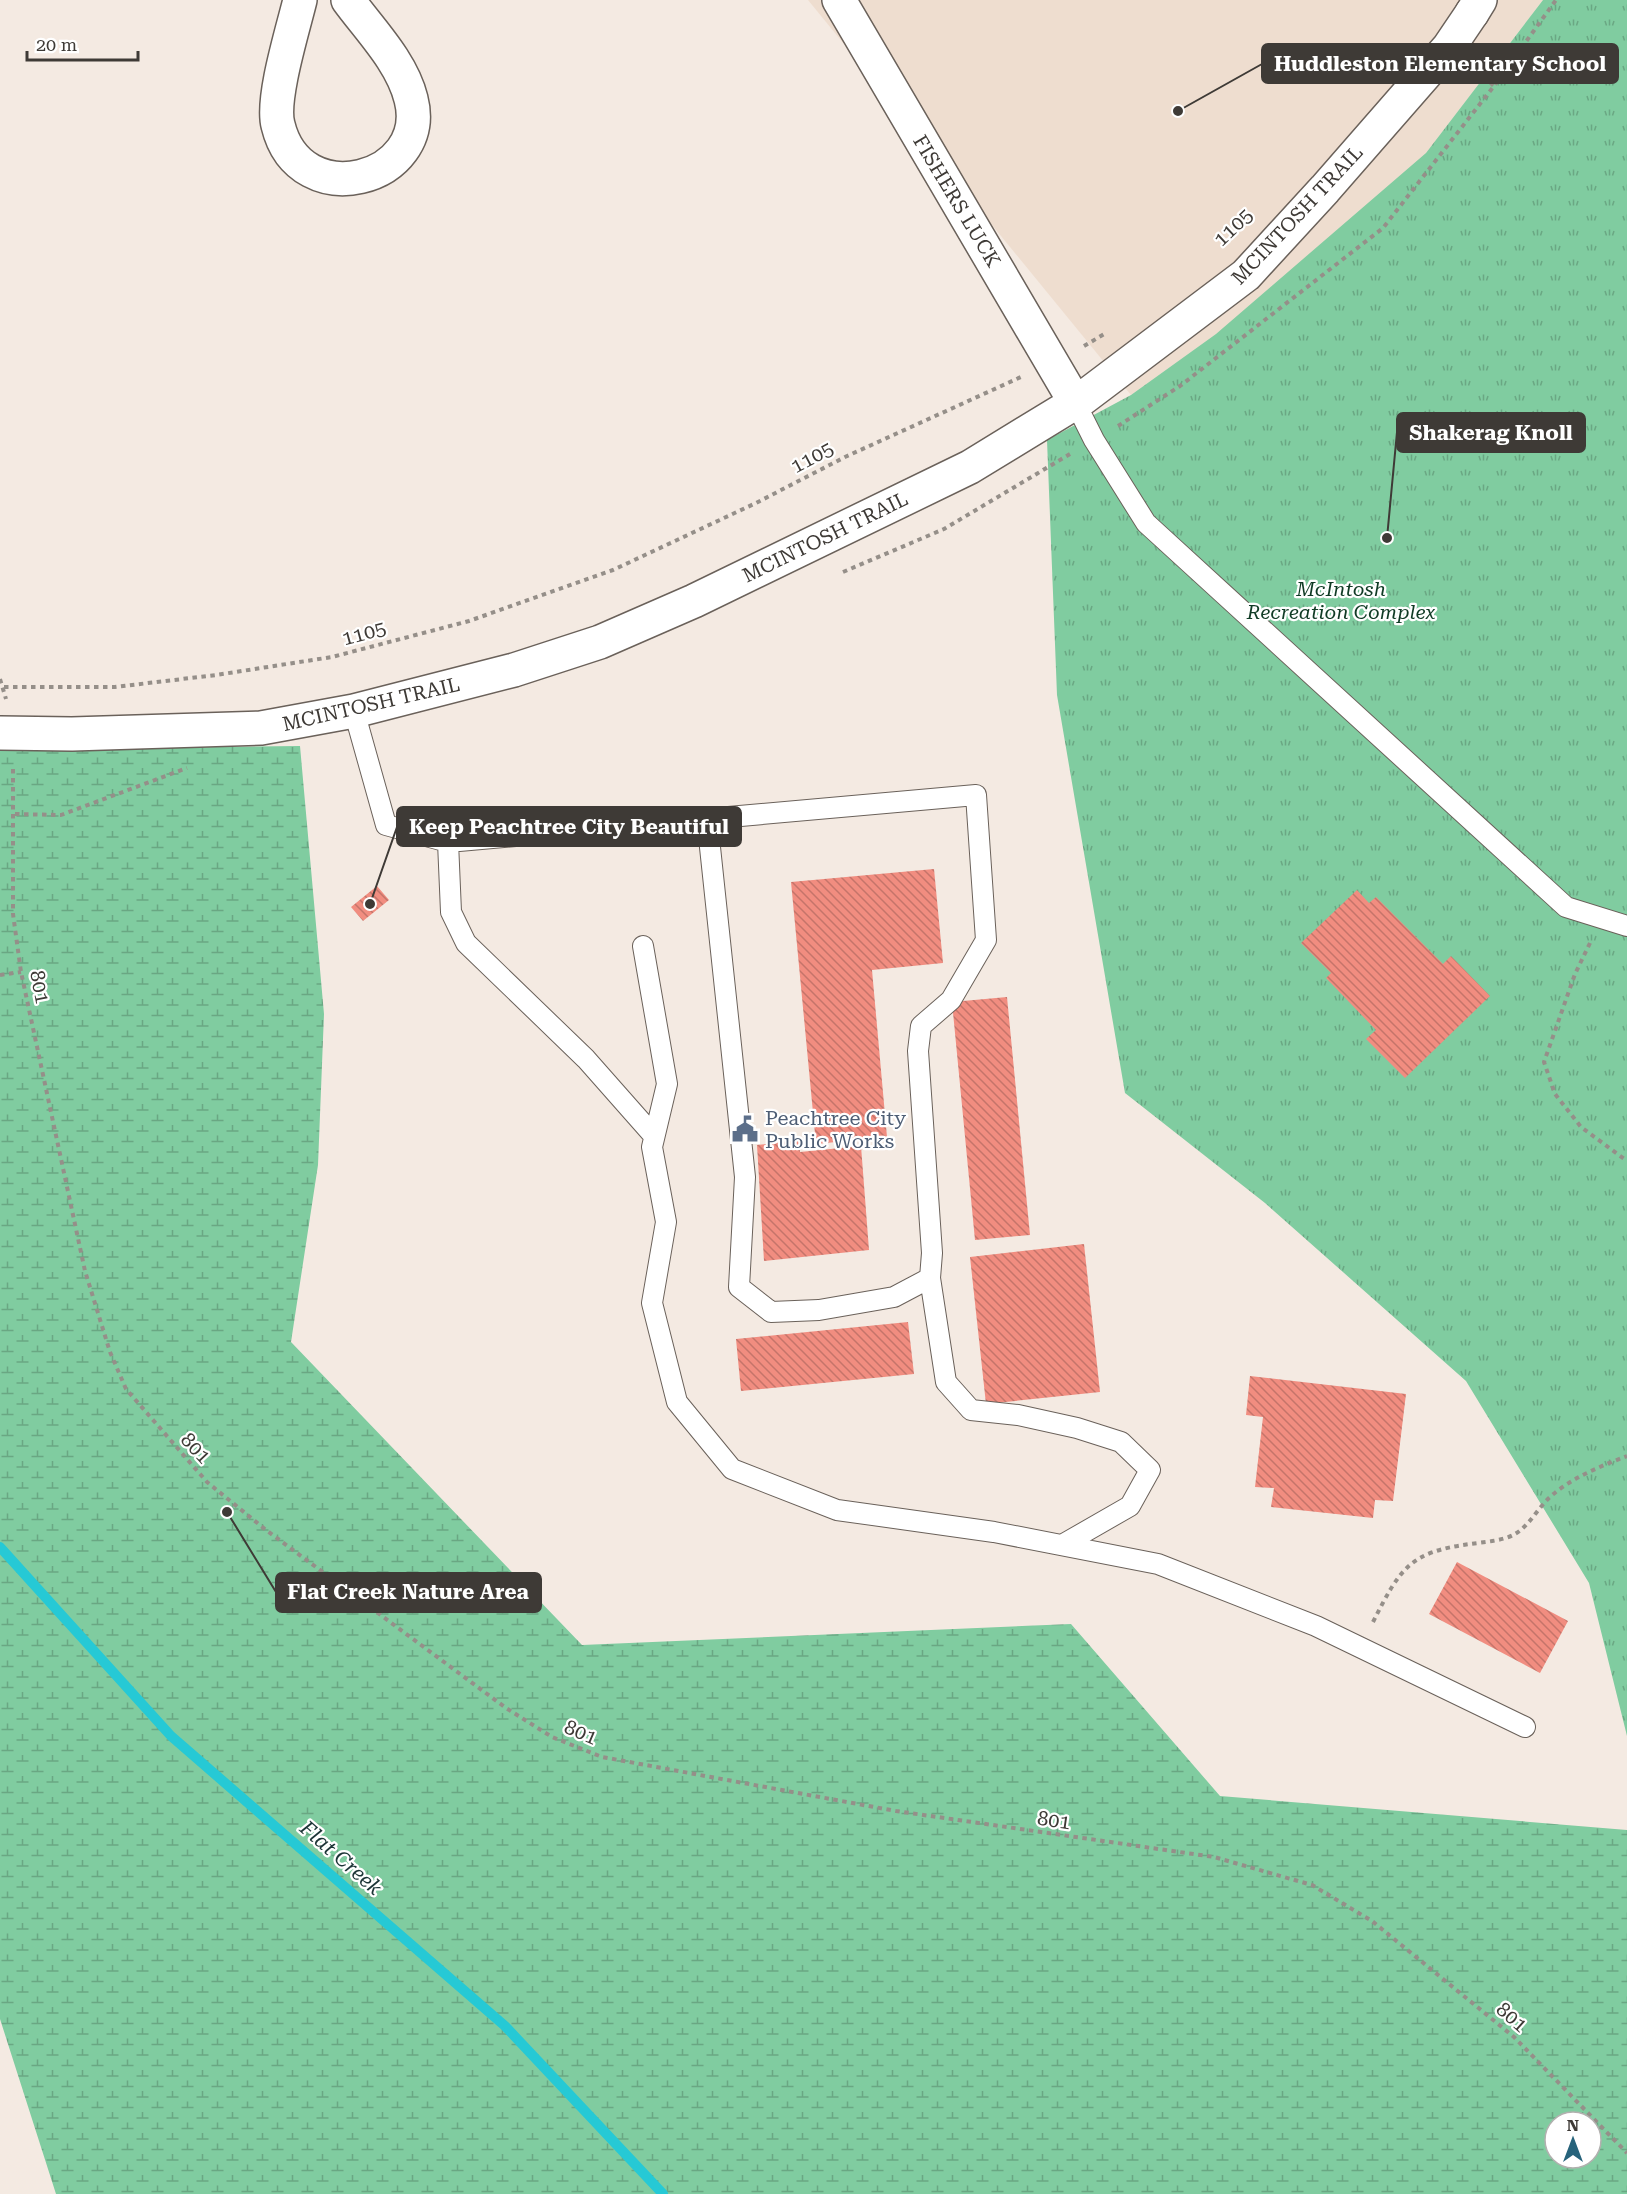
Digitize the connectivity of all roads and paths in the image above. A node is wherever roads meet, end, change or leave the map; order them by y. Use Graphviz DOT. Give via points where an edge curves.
graph roads {
  1 [pos="300,0"];
  2 [pos="348,0"];
  3 [pos="839,0"];
  4 [pos="1471,4"];
  5 [pos="1449,47"];
  6 [pos="1494,86"];
  7 [pos="1113,328"];
  8 [pos="1052,364"];
  9 [pos="1075,402"];
  10 [pos="0,679"];
  11 [pos="354,711"];
  12 [pos="0,733"];
  13 [pos="15,814"];
  14 [pos="707,819"];
  15 [pos="448,842"];
  16 [pos="1602,918"];
  17 [pos="1627,926"];
  18 [pos="643,946"];
  19 [pos="21,972"];
  20 [pos="0,975"];
  21 [pos="654,1136"];
  22 [pos="1627,1161"];
  23 [pos="930,1278"];
  24 [pos="1627,1456"];
  25 [pos="1062,1545"];
  26 [pos="1360,1647"];
  27 [pos="1525,1727"];
  28 [pos="1627,2153"];
  1 -- 2 [label="street" via="278,97 277,123 287,149 305,168 330,178 356,180 381,170 401,152 411,128 412,101 403,74"];
  3 -- 8 [label="street, FISHERS LUCK"];
  4 -- 5 [label="street, MCINTOSH TRAIL"];
  5 -- 6 [label="path"];
  5 -- 9 [label="street, MCINTOSH TRAIL" via="1245,275"];
  7 -- 8 [label="path, 1105"];
  8 -- 9 [label="street, FISHERS LUCK"];
  8 -- 10 [label="path, 1105" via="845,456 756,504 613,570 469,621 332,657 216,675 115,687 4,687"];
  9 -- 11 [label="street, MCINTOSH TRAIL" via="970,467 694,601 600,642 514,670"];
  9 -- 16 [label="lane" via="1146,523 1566,907"];
  11 -- 12 [label="street, MCINTOSH TRAIL" via="261,728"];
  11 -- 15 [label="lane" via="386,825"];
  13 -- 19 [label="path, 801" via="13,914"];
  14 -- 15 [label="lane"];
  14 -- 23 [label="lane" via="745,1177 739,1287 771,1312 819,1310 894,1297"];
  14 -- 23 [label="lane" via="976,795 986,940 951,1000 921,1026 918,1051 932,1253"];
  15 -- 21 [label="lane" via="451,912 466,943 586,1059"];
  16 -- 17 [label="lane"];
  16 -- 22 [label="path" via="1575,974 1544,1062 1555,1094 1581,1127"];
  18 -- 21 [label="lane" via="667,1084"];
  19 -- 20 [label="path"];
  19 -- 28 [label="path, 801" via="85,1271 126,1389 207,1482 506,1708 552,1737 602,1757 896,1811 1214,1857 1312,1885 1372,1921 1514,2037"];
  21 -- 25 [label="lane" via="652,1147 666,1222 652,1303 676,1402 732,1469 837,1510"];
  23 -- 25 [label="lane" via="946,1382 971,1410 1018,1415 1120,1442 1150,1470 1130,1506"];
  24 -- 26 [label="path" via="1591,1470 1551,1496 1516,1534 1443,1548 1410,1562 1387,1595"];
  25 -- 26 [label="lane" via="1158,1564"];
  26 -- 27 [label="lane"];
}
